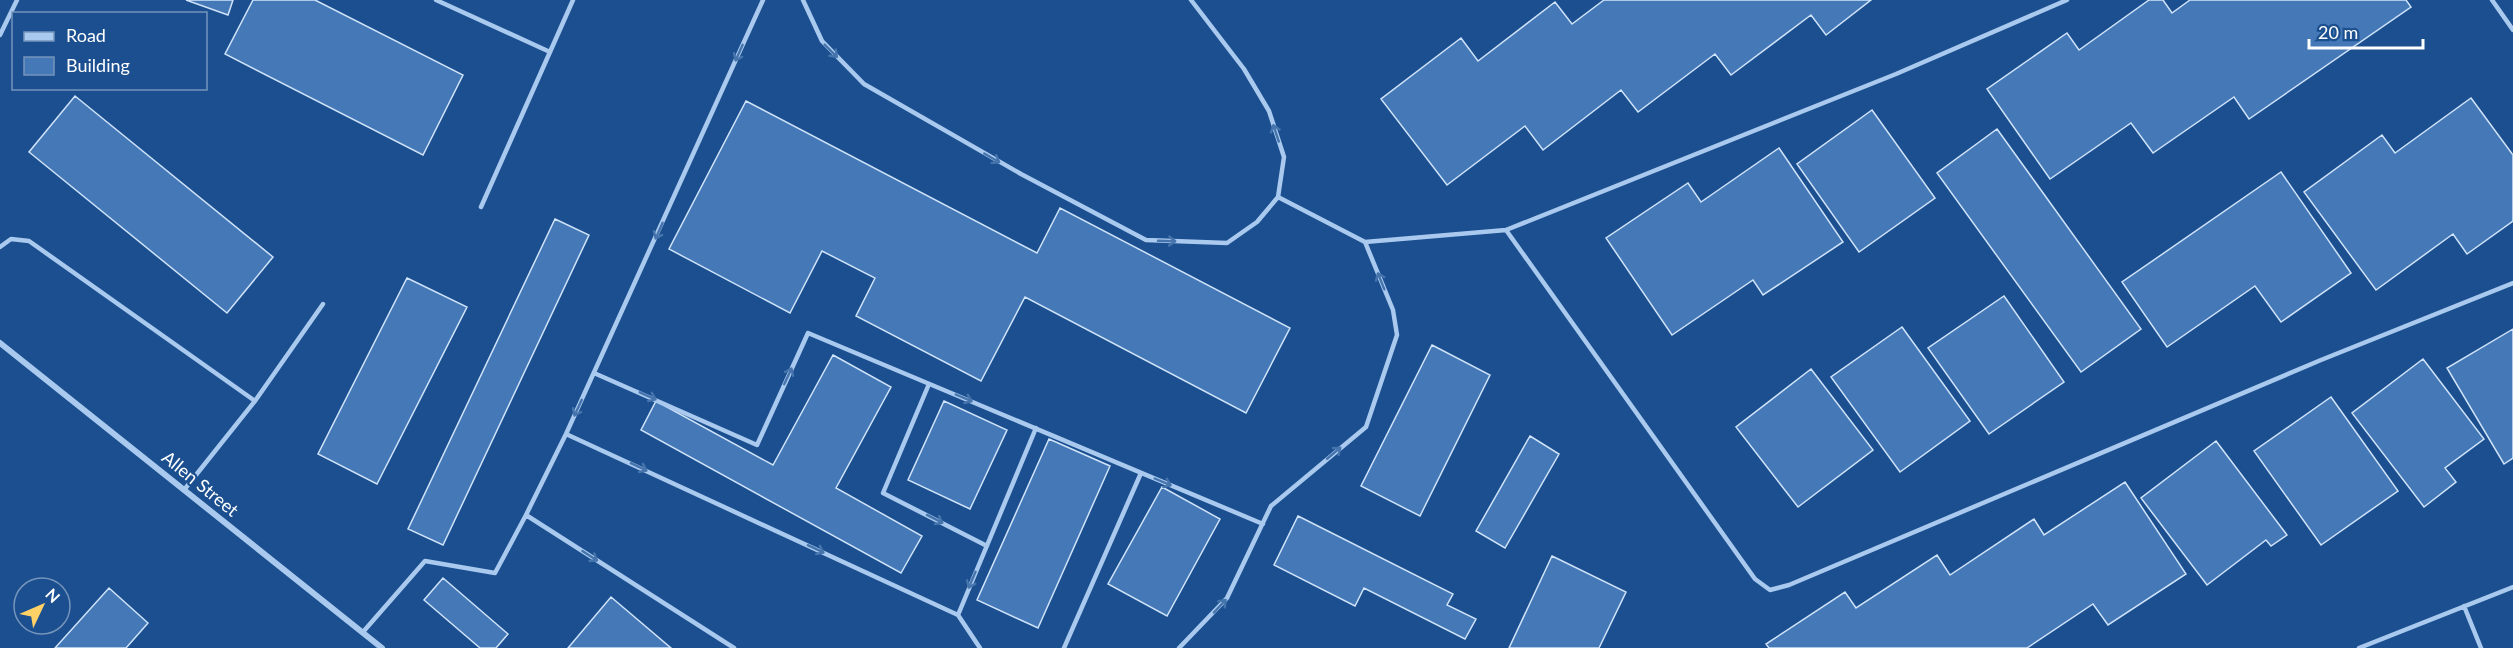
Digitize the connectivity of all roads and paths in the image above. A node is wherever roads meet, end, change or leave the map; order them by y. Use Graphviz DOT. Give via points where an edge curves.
graph roads {
  1 [pos="16,0"];
  2 [pos="436,0"];
  3 [pos="573,0"];
  4 [pos="764,0"];
  5 [pos="803,0"];
  6 [pos="1191,0"];
  7 [pos="2067,0"];
  8 [pos="2492,0"];
  9 [pos="2513,30"];
  10 [pos="0,35"];
  11 [pos="550,52"];
  12 [pos="1278,197"];
  13 [pos="481,207"];
  14 [pos="1506,230"];
  15 [pos="1365,242"];
  16 [pos="0,247"];
  17 [pos="2513,283"];
  18 [pos="323,304"];
  19 [pos="0,342"];
  20 [pos="594,373"];
  21 [pos="929,384"];
  22 [pos="255,401"];
  23 [pos="1036,428"];
  24 [pos="566,434"];
  25 [pos="1141,473"];
  26 [pos="184,490"];
  27 [pos="526,515"];
  28 [pos="1263,524"];
  29 [pos="987,546"];
  30 [pos="2513,587"];
  31 [pos="2464,606"];
  32 [pos="958,615"];
  33 [pos="363,632"];
  34 [pos="1187,642"];
  35 [pos="382,648"];
  36 [pos="734,648"];
  37 [pos="980,648"];
  38 [pos="1064,648"];
  39 [pos="1179,648"];
  40 [pos="1191,648"];
  41 [pos="2359,648"];
  42 [pos="2481,648"];
  1 -- 10 [label="lane"];
  2 -- 11 [label="lane"];
  3 -- 11 [label="lane"];
  4 -- 20 [label="lane, one-way"];
  5 -- 12 [label="lane, one-way" via="822,41 864,84 1146,240 1227,243 1257,222"];
  12 -- 6 [label="lane, one-way" via="1284,156 1269,111 1244,69"];
  7 -- 14 [label="lane" via="1896,74"];
  8 -- 9 [label="lane"];
  11 -- 13 [label="lane"];
  12 -- 15 [label="lane"];
  14 -- 15 [label="lane"];
  14 -- 17 [label="lane" via="1755,579 1770,590"];
  28 -- 15 [label="lane, one-way" via="1271,506 1366,427 1397,335 1393,310"];
  16 -- 22 [label="lane" via="11,239 29,241"];
  18 -- 22 [label="lane"];
  19 -- 26 [label="street, Allen Street"];
  20 -- 21 [label="lane, one-way" via="757,445 808,333"];
  20 -- 24 [label="lane, one-way"];
  21 -- 23 [label="lane, one-way"];
  21 -- 29 [label="lane, one-way" via="883,493"];
  22 -- 26 [label="lane"];
  23 -- 25 [label="lane"];
  23 -- 29 [label="lane"];
  24 -- 27 [label="lane"];
  24 -- 32 [label="lane, one-way"];
  25 -- 28 [label="lane, one-way"];
  25 -- 38 [label="lane"];
  26 -- 33 [label="street, Allen Street"];
  27 -- 33 [label="lane" via="495,573 425,561"];
  27 -- 36 [label="lane, one-way"];
  34 -- 28 [label="lane, one-way" via="1227,598"];
  29 -- 32 [label="lane, one-way"];
  30 -- 31 [label="lane"];
  31 -- 41 [label="lane"];
  31 -- 42 [label="lane"];
  32 -- 37 [label="lane"];
  33 -- 35 [label="street, Allen Street"];
  34 -- 39 [label="lane"];
  34 -- 40 [label="lane"];
}
